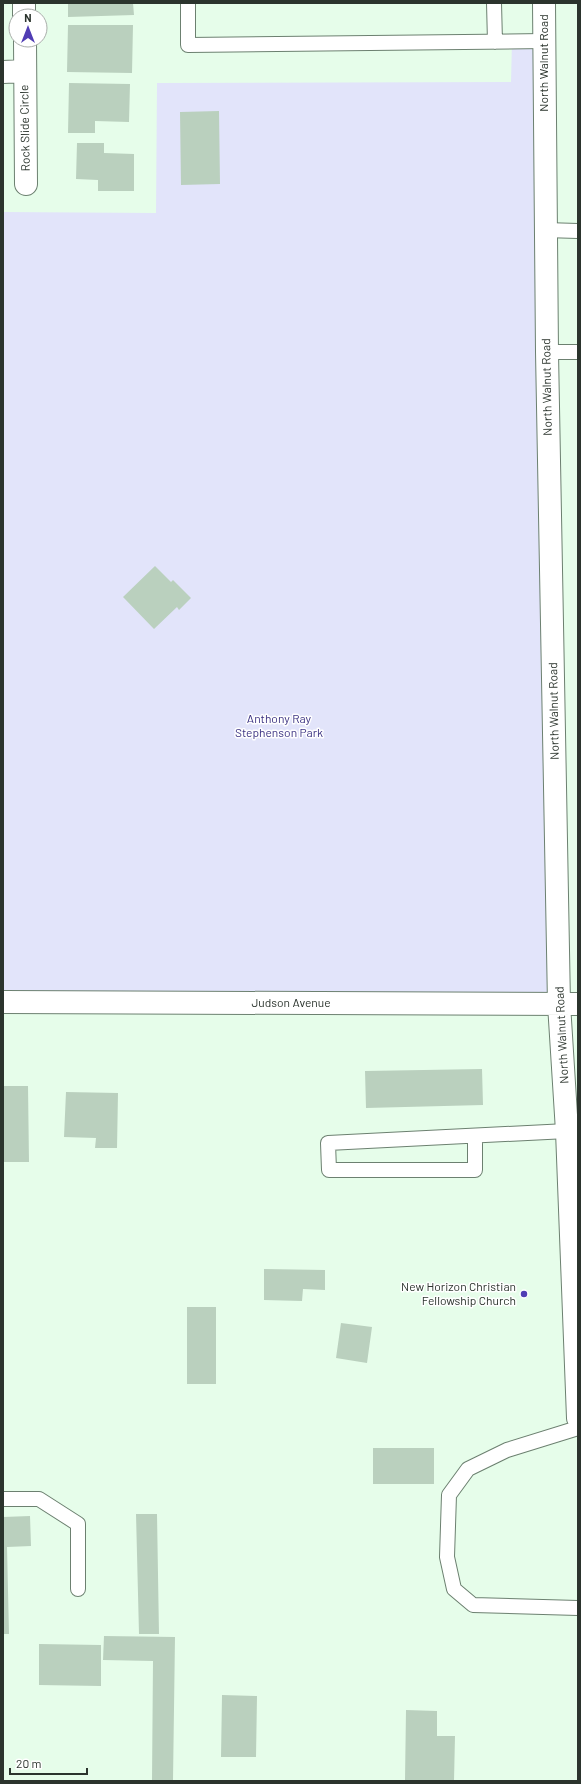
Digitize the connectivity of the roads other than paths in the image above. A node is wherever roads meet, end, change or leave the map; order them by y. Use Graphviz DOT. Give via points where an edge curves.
graph roads {
  1 [pos="188,3"];
  2 [pos="494,3"];
  3 [pos="544,3"];
  4 [pos="544,41"];
  5 [pos="495,42"];
  6 [pos="25,48"];
  7 [pos="25,71"];
  8 [pos="3,72"];
  9 [pos="26,184"];
  10 [pos="545,230"];
  11 [pos="578,231"];
  12 [pos="547,352"];
  13 [pos="578,352"];
  14 [pos="3,1002"];
  15 [pos="569,1004"];
  16 [pos="573,1132"];
  17 [pos="475,1137"];
  18 [pos="578,1418"];
  19 [pos="578,1428"];
  20 [pos="3,1499"];
  21 [pos="78,1590"];
  22 [pos="578,1608"];
  1 -- 5 [label="lane" via="188,45"];
  2 -- 5 [label="lane"];
  3 -- 4 [label="street, North Walnut Road"];
  4 -- 5 [label="lane"];
  4 -- 10 [label="street, North Walnut Road"];
  6 -- 7 [label="street, Rock Slide Circle"];
  7 -- 8 [label="street, Rock Slide Circle"];
  7 -- 9 [label="street, Rock Slide Circle"];
  10 -- 11 [label="lane"];
  10 -- 12 [label="street, North Walnut Road"];
  12 -- 13 [label="lane"];
  12 -- 15 [label="street, North Walnut Road"];
  14 -- 15 [label="street, Judson Avenue"];
  15 -- 16 [label="street, North Walnut Road"];
  16 -- 17 [label="lane"];
  16 -- 18 [label="street, North Walnut Road"];
  17 -- 17 [label="lane" via="328,1143 329,1170 475,1170"];
  19 -- 22 [label="lane" via="507,1450 468,1469 449,1495 447,1557 454,1589 473,1605"];
  20 -- 21 [label="lane" via="39,1499 78,1524"];
}
